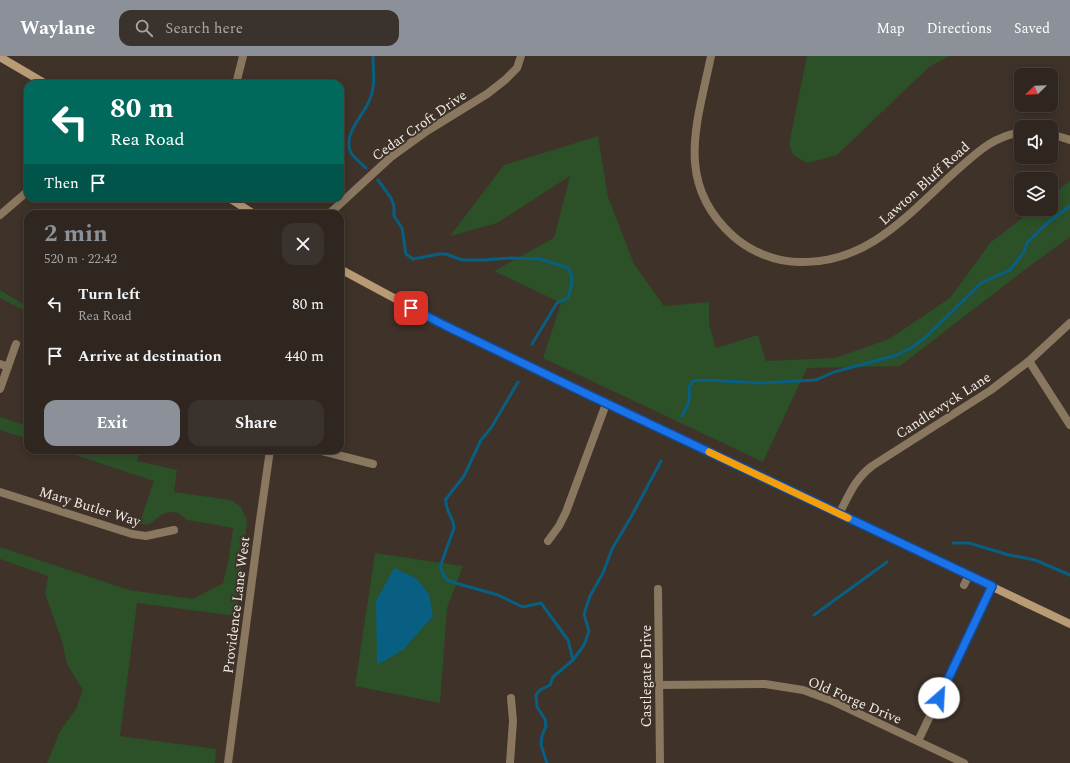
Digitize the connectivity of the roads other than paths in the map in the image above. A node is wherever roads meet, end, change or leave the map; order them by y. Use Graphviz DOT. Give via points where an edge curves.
graph roads {
  1 [pos="243,56"];
  2 [pos="521,56"];
  3 [pos="711,56"];
  4 [pos="0,57"];
  5 [pos="39,80"];
  6 [pos="237,80"];
  7 [pos="1014,134"];
  8 [pos="1058,136"];
  9 [pos="1070,140"];
  10 [pos="24,194"];
  11 [pos="344,200"];
  12 [pos="235,202"];
  13 [pos="342,202"];
  14 [pos="248,210"];
  15 [pos="333,210"];
  16 [pos="0,215"];
  17 [pos="344,271"];
  18 [pos="1070,323"];
  19 [pos="16,344"];
  20 [pos="1029,361"];
  21 [pos="4,366"];
  22 [pos="0,388"];
  23 [pos="606,404"];
  24 [pos="1070,425"];
  25 [pos="269,454"];
  26 [pos="334,454"];
  27 [pos="373,464"];
  28 [pos="0,492"];
  29 [pos="839,514"];
  30 [pos="174,530"];
  31 [pos="548,541"];
  32 [pos="969,575"];
  33 [pos="964,585"];
  34 [pos="992,586"];
  35 [pos="658,589"];
  36 [pos="1070,624"];
  37 [pos="659,685"];
  38 [pos="511,698"];
  39 [pos="918,742"];
  40 [pos="228,763"];
  41 [pos="510,763"];
  42 [pos="660,763"];
  43 [pos="964,763"];
  1 -- 6 [label="street"];
  2 -- 11 [label="street, Cedar Croft Drive" via="517,68 505,80 406,146"];
  3 -- 7 [label="street, Lawton Bluff Road" via="694,145 697,179 709,208 724,228 760,254 776,259 818,262 864,248 900,223 981,149 1002,137"];
  4 -- 5 [label="main road"];
  8 -- 9 [label="street"];
  10 -- 16 [label="street"];
  12 -- 14 [label="main road"];
  13 -- 15 [label="street, Cedar Croft Drive"];
  17 -- 23 [label="main road" via="446,326"];
  18 -- 20 [label="street, Candlewyck Lane"];
  19 -- 21 [label="street"];
  20 -- 24 [label="street"];
  20 -- 29 [label="street, Candlewyck Lane" via="991,390 862,474 855,482"];
  21 -- 22 [label="street"];
  23 -- 29 [label="main road"];
  23 -- 31 [label="street" via="566,512"];
  25 -- 40 [label="street, Providence Lane West"];
  26 -- 27 [label="street"];
  28 -- 30 [label="street, Mary Butler Way" via="132,534 146,536"];
  29 -- 32 [label="main road"];
  32 -- 33 [label="street"];
  32 -- 34 [label="main road"];
  34 -- 36 [label="main road"];
  34 -- 39 [label="street"];
  35 -- 37 [label="street, Castlegate Drive"];
  37 -- 39 [label="street, Old Forge Drive" via="744,683 790,687 830,700"];
  37 -- 42 [label="street, Castlegate Drive"];
  38 -- 41 [label="street" via="513,721"];
  39 -- 43 [label="street, Old Forge Drive"];
}
